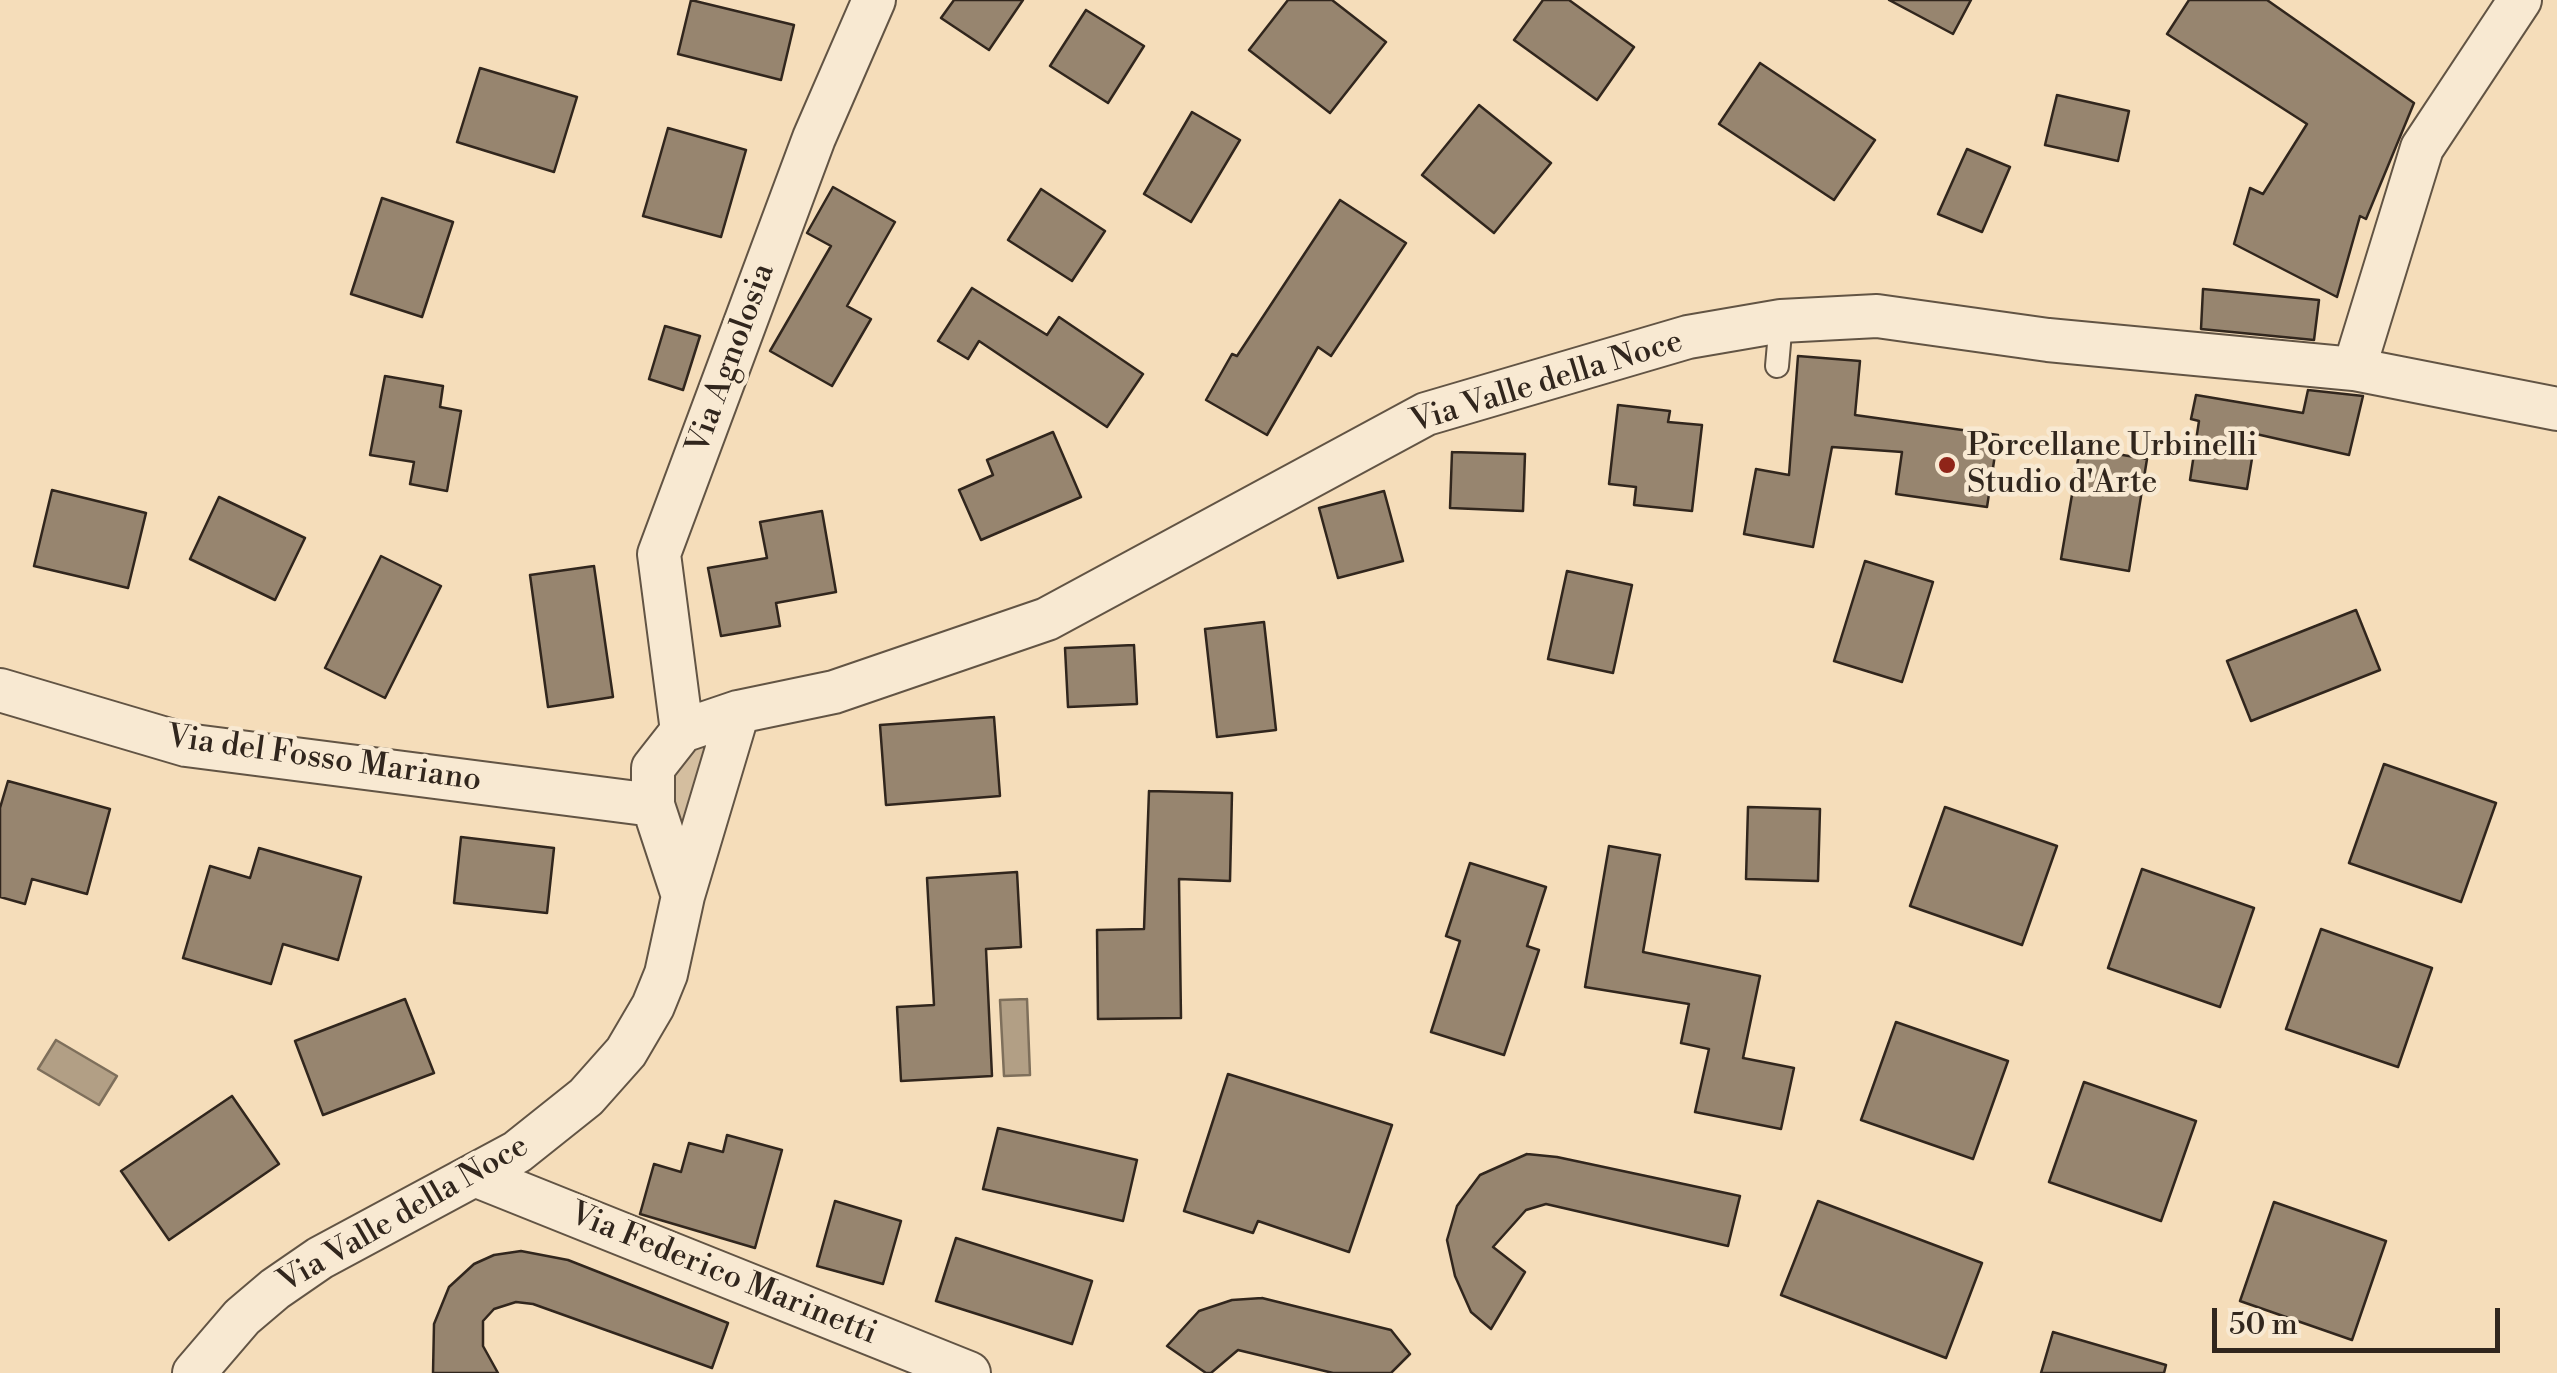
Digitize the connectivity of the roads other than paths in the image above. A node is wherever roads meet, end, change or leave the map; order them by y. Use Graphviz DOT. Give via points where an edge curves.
graph roads {
  1 [pos="874,0"];
  2 [pos="2520,0"];
  3 [pos="1782,322"];
  4 [pos="1776,366"];
  5 [pos="2354,369"];
  6 [pos="2557,410"];
  7 [pos="0,690"];
  8 [pos="738,712"];
  9 [pos="682,731"];
  10 [pos="654,806"];
  11 [pos="682,896"];
  12 [pos="477,1176"];
  13 [pos="194,1373"];
  14 [pos="969,1373"];
  1 -- 9 [label="street, Via Agnolosia" via="814,138 659,554"];
  2 -- 5 [label="street" via="2422,148"];
  3 -- 4 [label="lane"];
  3 -- 5 [label="street, Via Valle della Noce" via="1877,316"];
  3 -- 8 [label="street, Via Valle della Noce" via="1688,337 1426,414 1047,619 834,692"];
  5 -- 6 [label="street, Via Valle della Noce"];
  7 -- 10 [label="street, Via del Fosso Mariano" via="186,746"];
  8 -- 9 [label="street, Via Valle della Noce"];
  8 -- 11 [label="street, Via Valle della Noce"];
  9 -- 10 [label="street, Via Valle della Noce" via="654,768"];
  10 -- 11 [label="street, Via Valle della Noce"];
  11 -- 12 [label="street, Via Valle della Noce" via="660,991 626,1052 552,1126"];
  12 -- 13 [label="street, Via Valle della Noce" via="296,1274 242,1317"];
  12 -- 14 [label="street, Via Federico Marinetti"];
}
